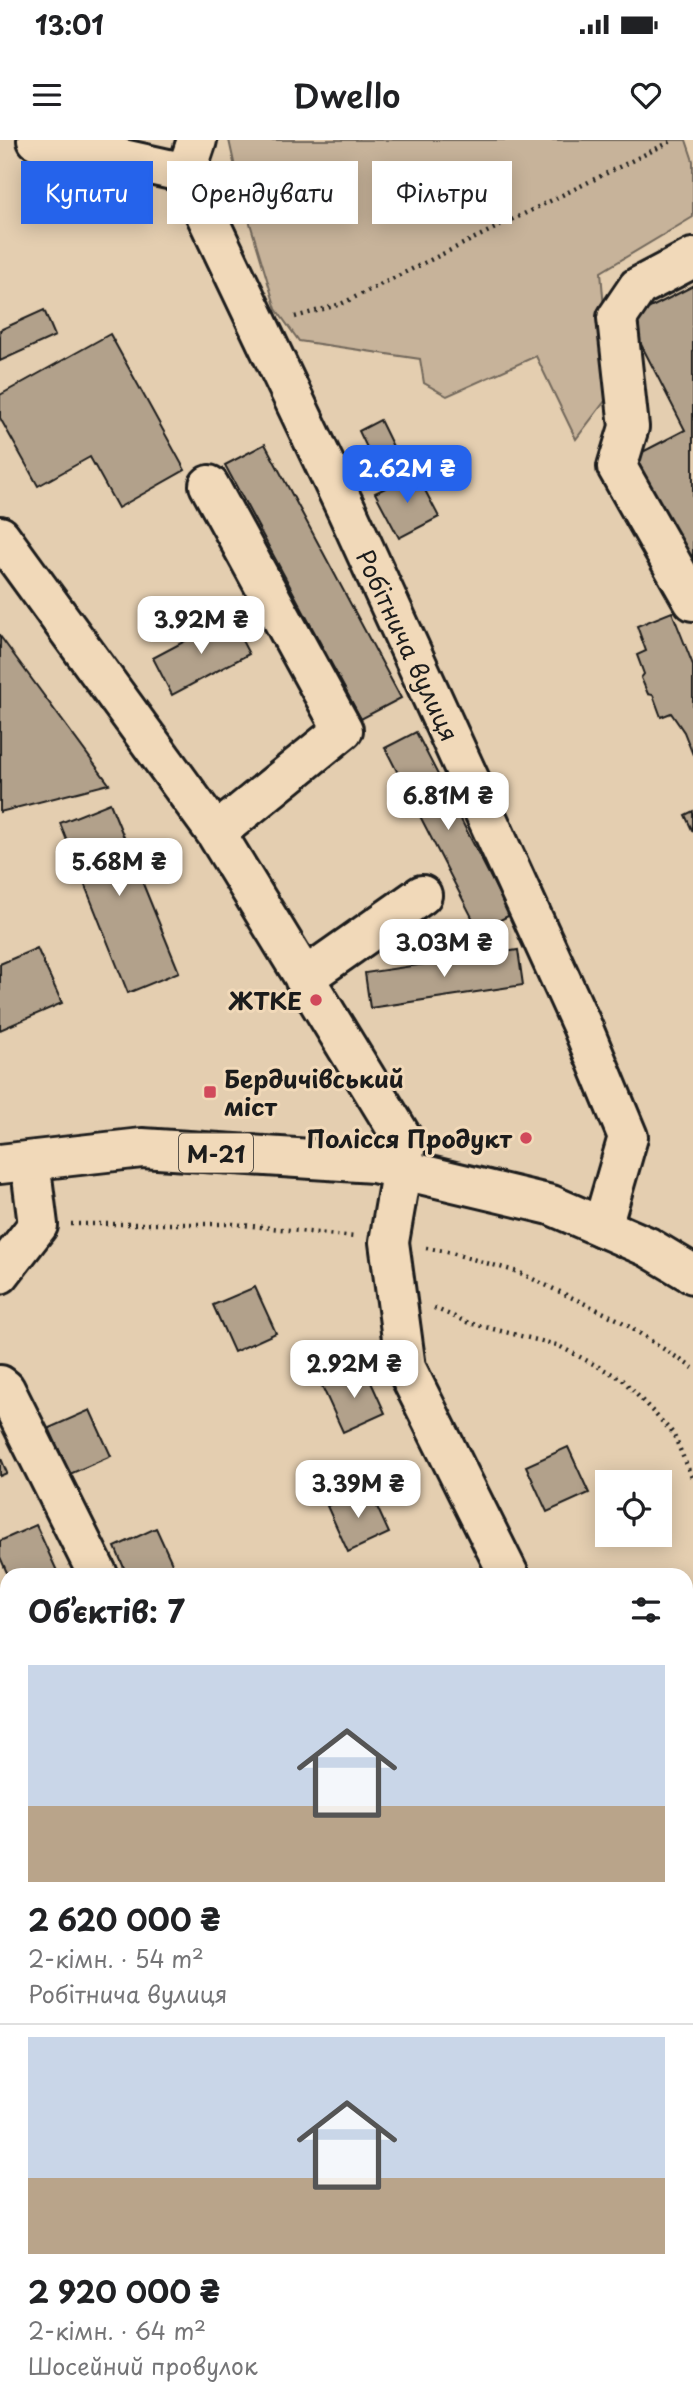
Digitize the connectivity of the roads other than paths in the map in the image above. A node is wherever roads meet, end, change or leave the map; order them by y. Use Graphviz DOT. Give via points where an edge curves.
graph roads {
  1 [pos="37,140"];
  2 [pos="191,157"];
  3 [pos="693,257"];
  4 [pos="209,485"];
  5 [pos="0,536"];
  6 [pos="693,601"];
  7 [pos="216,833"];
  8 [pos="422,895"];
  9 [pos="304,978"];
  10 [pos="15,1163"];
  11 [pos="402,1169"];
  12 [pos="601,1227"];
  13 [pos="693,1274"];
  14 [pos="0,1275"];
  15 [pos="0,1385"];
  16 [pos="94,1568"];
  17 [pos="506,1568"];
  1 -- 2 [label="main road, Робітнича вулиця"];
  2 -- 12 [label="main road, Робітнича вулиця" via="259,328 582,1026 628,1137"];
  3 -- 6 [label="main road" via="638,287 617,318 629,426 617,467"];
  4 -- 7 [label="main road" via="343,730"];
  5 -- 7 [label="main road"];
  7 -- 9 [label="main road"];
  8 -- 9 [label="main road"];
  9 -- 11 [label="main road" via="407,1144"];
  10 -- 11 [label="main road, М-21" via="142,1148 374,1163"];
  10 -- 14 [label="main road" via="38,1225"];
  11 -- 12 [label="main road, М-21" via="551,1205"];
  11 -- 17 [label="main road" via="388,1242 406,1368"];
  12 -- 13 [label="main road, М-21" via="648,1247"];
  15 -- 16 [label="main road"];
}
